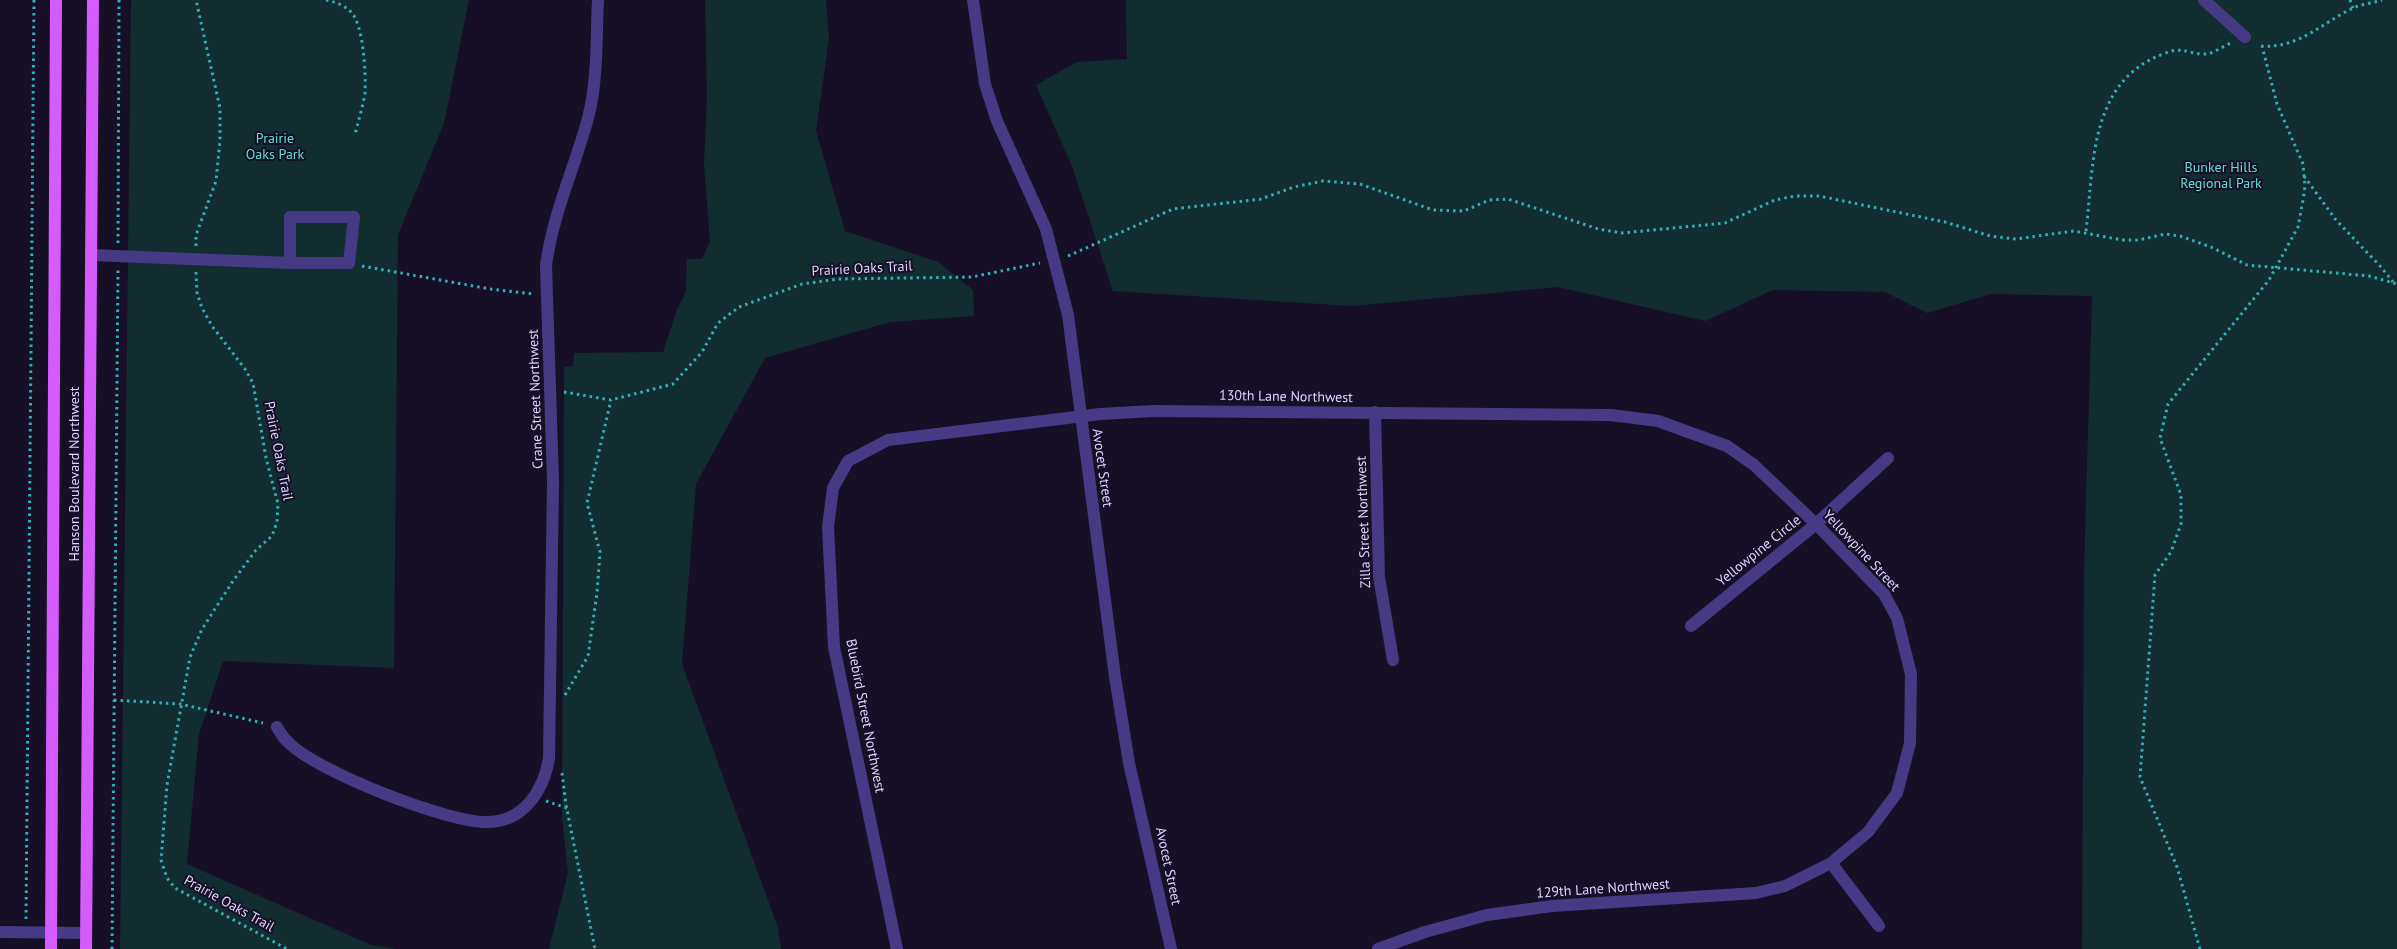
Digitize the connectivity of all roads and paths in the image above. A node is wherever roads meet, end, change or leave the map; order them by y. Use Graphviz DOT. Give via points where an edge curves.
graph roads {
  1 [pos="34,0"];
  2 [pos="56,0"];
  3 [pos="93,0"];
  4 [pos="119,0"];
  5 [pos="196,0"];
  6 [pos="326,0"];
  7 [pos="598,0"];
  8 [pos="973,0"];
  9 [pos="2204,0"];
  10 [pos="2350,0"];
  11 [pos="2382,0"];
  12 [pos="2353,8"];
  13 [pos="2245,37"];
  14 [pos="355,135"];
  15 [pos="2304,175"];
  16 [pos="2086,232"];
  17 [pos="118,246"];
  18 [pos="1073,255"];
  19 [pos="91,256"];
  20 [pos="195,260"];
  21 [pos="349,262"];
  22 [pos="290,263"];
  23 [pos="1036,264"];
  24 [pos="118,268"];
  25 [pos="2273,269"];
  26 [pos="2395,284"];
  27 [pos="547,295"];
  28 [pos="549,389"];
  29 [pos="610,400"];
  30 [pos="1375,412"];
  31 [pos="1080,416"];
  32 [pos="1727,446"];
  33 [pos="1888,458"];
  34 [pos="848,461"];
  35 [pos="1816,524"];
  36 [pos="1691,626"];
  37 [pos="1393,660"];
  38 [pos="114,700"];
  39 [pos="562,702"];
  40 [pos="180,704"];
  41 [pos="276,727"];
  42 [pos="562,768"];
  43 [pos="534,798"];
  44 [pos="566,808"];
  45 [pos="1831,863"];
  46 [pos="1880,926"];
  47 [pos="0,932"];
  48 [pos="26,932"];
  49 [pos="52,932"];
  50 [pos="86,933"];
  51 [pos="51,949"];
  52 [pos="86,949"];
  53 [pos="112,949"];
  54 [pos="287,949"];
  55 [pos="595,949"];
  56 [pos="897,949"];
  57 [pos="1171,949"];
  58 [pos="1378,949"];
  59 [pos="2200,949"];
  1 -- 48 [label="path"];
  2 -- 49 [label="main road, Hanson Boulevard Northwest"];
  3 -- 19 [label="main road, Hanson Boulevard Northwest"];
  4 -- 17 [label="path"];
  5 -- 20 [label="path, Prairie Oaks Trail" via="220,108 220,141 216,181 196,235"];
  6 -- 14 [label="path" via="352,12 359,28 365,94"];
  7 -- 27 [label="street, Crane Street Northwest" via="596,64 589,116 551,232 546,265"];
  8 -- 31 [label="street, Avocet Street" via="985,84 997,121 1046,229 1052,252 1068,315"];
  9 -- 13 [label="street"];
  10 -- 12 [label="path"];
  11 -- 12 [label="path"];
  12 -- 15 [label="path" via="2308,36 2262,46 2278,104"];
  13 -- 16 [label="path" via="2204,54 2177,49 2160,55 2136,69 2116,89 2097,131"];
  15 -- 25 [label="path" via="2298,227"];
  15 -- 26 [label="path" via="2336,220"];
  16 -- 18 [label="path" via="2016,239 1990,236 1892,210 1819,196 1795,196 1775,200 1726,223 1622,233 1598,229 1508,199 1489,200 1464,211 1433,210 1360,184 1323,181 1261,199 1173,209"];
  16 -- 25 [label="path" via="2122,240 2165,234 2180,236 2247,265"];
  19 -- 20 [label="street"];
  19 -- 50 [label="main road, Hanson Boulevard Northwest"];
  20 -- 22 [label="street"];
  20 -- 40 [label="path, Prairie Oaks Trail" via="197,293 202,308 253,383 278,504 272,536 256,550 232,581 202,628 190,657"];
  21 -- 22 [label="street"];
  21 -- 22 [label="street" via="354,218 290,218"];
  21 -- 27 [label="path" via="490,289"];
  23 -- 29 [label="path, Prairie Oaks Trail" via="972,276 838,279 802,284 739,307 718,323 702,352 672,384"];
  24 -- 38 [label="path"];
  25 -- 26 [label="path" via="2369,276"];
  25 -- 59 [label="path" via="2269,280 2168,404 2160,438 2181,495 2181,524 2171,552 2155,575 2140,777 2177,867"];
  27 -- 28 [label="street, Crane Street Northwest"];
  28 -- 29 [label="path, Prairie Oaks Trail"];
  28 -- 43 [label="street, Crane Street Northwest" via="553,481 550,736 546,774"];
  29 -- 39 [label="path" via="587,502 600,552 588,656"];
  30 -- 31 [label="street, 130th Lane Northwest" via="1190,411"];
  30 -- 32 [label="street, 130th Lane Northwest" via="1611,415 1658,421"];
  30 -- 37 [label="street, Zilla Street Northwest" via="1379,577"];
  31 -- 34 [label="street, 130th Lane Northwest" via="888,440"];
  31 -- 57 [label="street, Avocet Street" via="1126,744"];
  32 -- 35 [label="street, Yellowpine Street" via="1754,465"];
  33 -- 35 [label="street, Yellowpine Circle"];
  34 -- 56 [label="street, Bluebird Street Northwest" via="833,488 828,527 834,647"];
  35 -- 36 [label="street, Yellowpine Circle"];
  35 -- 45 [label="street, Yellowpine Street" via="1884,594 1898,618 1911,674 1910,743 1897,793 1868,832"];
  38 -- 40 [label="path"];
  38 -- 53 [label="path"];
  40 -- 41 [label="path"];
  40 -- 54 [label="path, Prairie Oaks Trail" via="167,785 163,870 175,888"];
  41 -- 43 [label="street" via="288,743 345,778 430,809 489,822 521,811"];
  42 -- 44 [label="path"];
  43 -- 44 [label="path"];
  44 -- 55 [label="path"];
  45 -- 46 [label="street"];
  45 -- 58 [label="street, 129th Lane Northwest" via="1785,886 1756,893 1552,906 1487,915"];
  47 -- 48 [label="street"];
  48 -- 49 [label="street"];
  49 -- 50 [label="street"];
  49 -- 51 [label="main road, Hanson Boulevard Northwest"];
  50 -- 52 [label="main road, Hanson Boulevard Northwest"];
}
